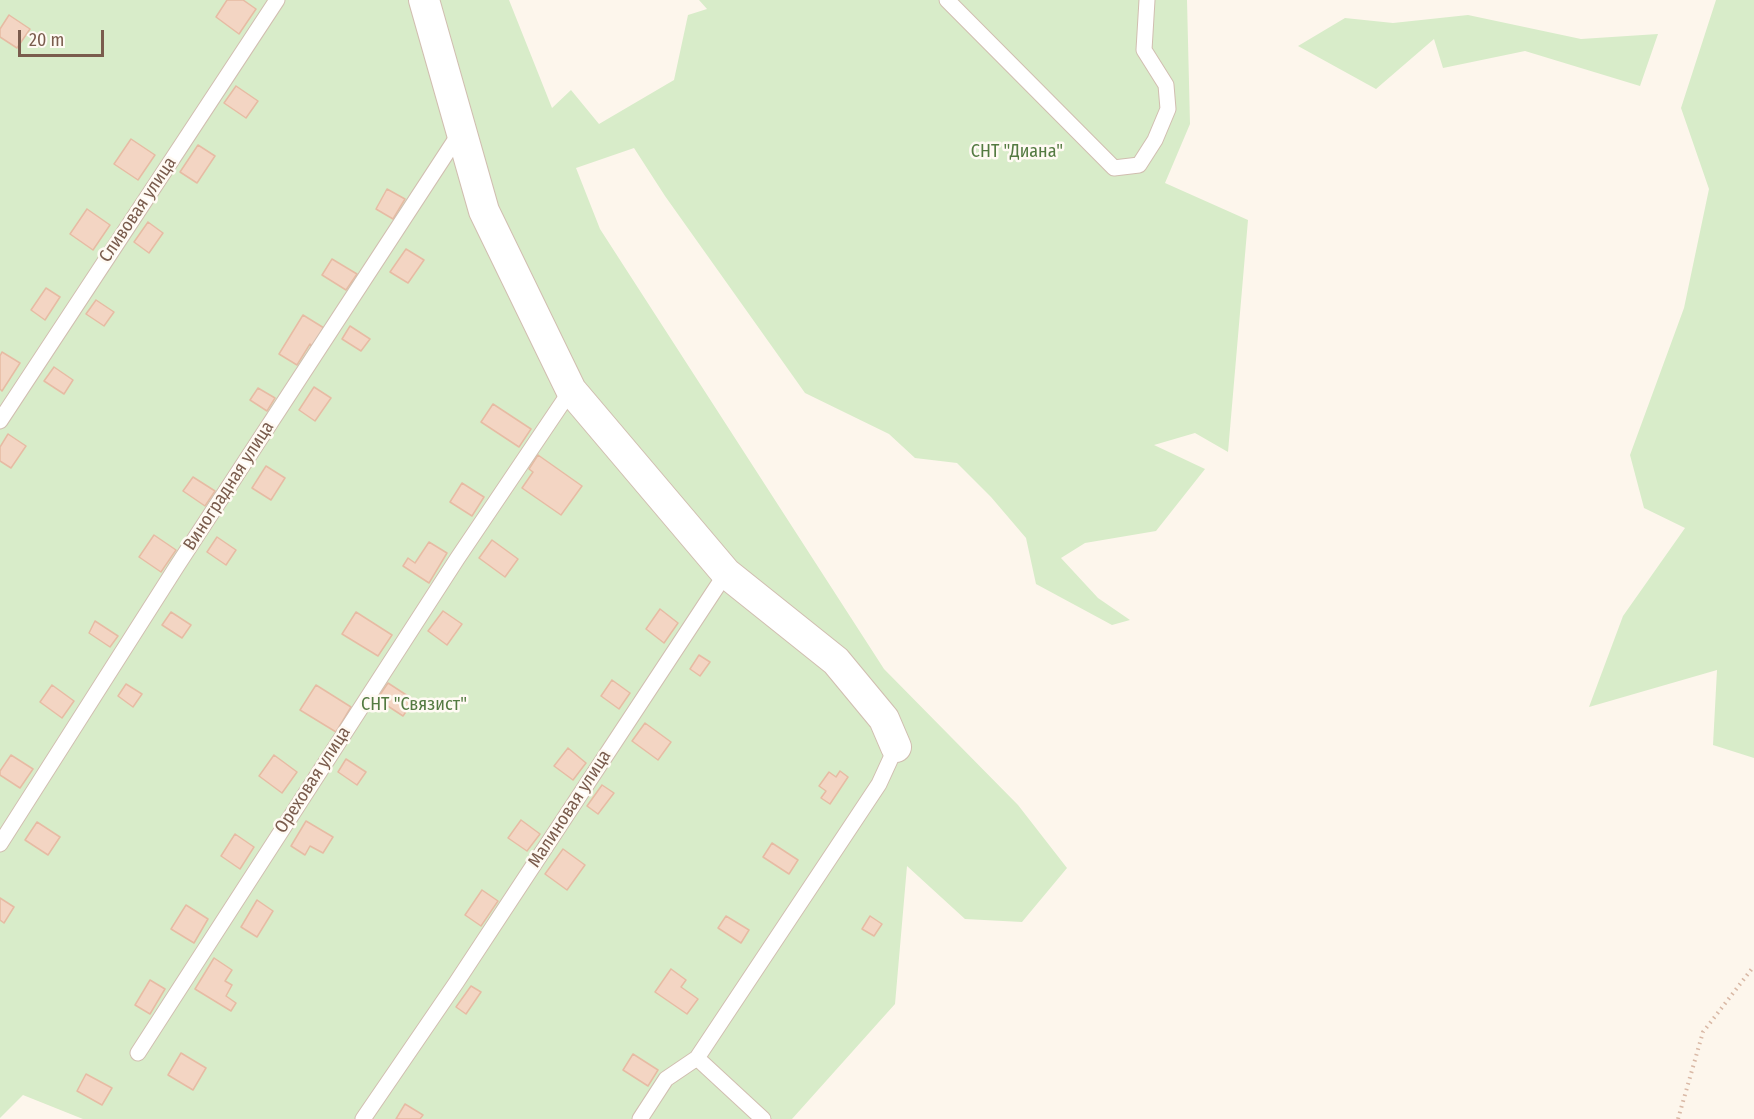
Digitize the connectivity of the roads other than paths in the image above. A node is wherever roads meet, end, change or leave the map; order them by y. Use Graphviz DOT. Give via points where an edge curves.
graph roads {
  1 [pos="277,0"];
  2 [pos="424,0"];
  3 [pos="947,0"];
  4 [pos="1147,0"];
  5 [pos="461,131"];
  6 [pos="571,390"];
  7 [pos="0,421"];
  8 [pos="726,573"];
  9 [pos="896,747"];
  10 [pos="0,844"];
  11 [pos="138,1053"];
  12 [pos="697,1058"];
  13 [pos="363,1119"];
  14 [pos="640,1119"];
  15 [pos="763,1119"];
  1 -- 7 [label="lane, Сливовая улица"];
  2 -- 5 [label="street"];
  3 -- 4 [label="lane" via="1114,168 1139,165 1168,109 1166,85 1144,50"];
  5 -- 6 [label="street" via="484,211"];
  5 -- 10 [label="lane, Виноградная улица"];
  6 -- 8 [label="street"];
  6 -- 11 [label="lane, Ореховая улица" via="457,559"];
  8 -- 9 [label="street" via="836,661 884,719"];
  8 -- 13 [label="lane, Малиновая улица"];
  9 -- 12 [label="lane" via="879,784"];
  12 -- 14 [label="lane" via="666,1079"];
  12 -- 15 [label="lane"];
}
